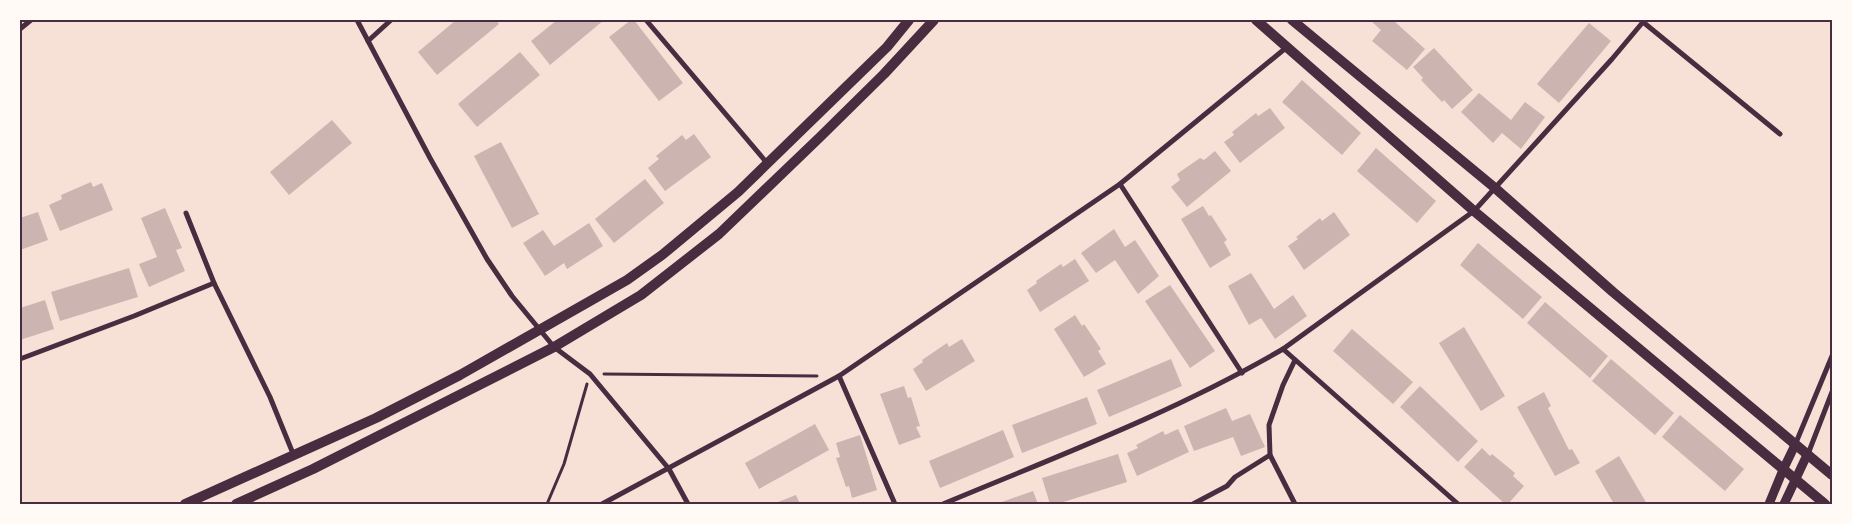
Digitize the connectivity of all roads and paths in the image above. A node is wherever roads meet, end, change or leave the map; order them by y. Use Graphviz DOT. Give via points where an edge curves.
graph roads {
  1 [pos="31,20"];
  2 [pos="357,20"];
  3 [pos="391,20"];
  4 [pos="646,20"];
  5 [pos="910,20"];
  6 [pos="934,20"];
  7 [pos="1256,20"];
  8 [pos="1292,20"];
  9 [pos="1642,21"];
  10 [pos="20,29"];
  11 [pos="368,41"];
  12 [pos="1288,47"];
  13 [pos="20,66"];
  14 [pos="20,70"];
  15 [pos="1780,134"];
  16 [pos="767,163"];
  17 [pos="1120,184"];
  18 [pos="1495,188"];
  19 [pos="1474,211"];
  20 [pos="186,213"];
  21 [pos="214,283"];
  22 [pos="541,330"];
  23 [pos="554,347"];
  24 [pos="1284,349"];
  25 [pos="1832,356"];
  26 [pos="20,359"];
  27 [pos="1294,360"];
  28 [pos="1242,373"];
  29 [pos="590,374"];
  30 [pos="840,376"];
  31 [pos="1832,392"];
  32 [pos="1795,445"];
  33 [pos="1270,455"];
  34 [pos="1808,455"];
  35 [pos="294,456"];
  36 [pos="669,469"];
  37 [pos="1783,470"];
  38 [pos="1832,475"];
  39 [pos="1794,480"];
  40 [pos="185,504"];
  41 [pos="236,504"];
  42 [pos="547,504"];
  43 [pos="602,504"];
  44 [pos="688,504"];
  45 [pos="895,504"];
  46 [pos="943,504"];
  47 [pos="1193,504"];
  48 [pos="1295,504"];
  49 [pos="1458,504"];
  50 [pos="1769,504"];
  51 [pos="1784,504"];
  52 [pos="1825,504"];
  1 -- 10 [label="street"];
  2 -- 11 [label="street"];
  3 -- 11 [label="street"];
  4 -- 16 [label="street"];
  5 -- 16 [label="main road" via="887,47"];
  6 -- 23 [label="main road" via="884,74 719,234 641,294"];
  7 -- 12 [label="main road"];
  8 -- 18 [label="main road"];
  9 -- 15 [label="street"];
  9 -- 18 [label="street" via="1606,66"];
  11 -- 22 [label="street" via="487,259"];
  12 -- 17 [label="street"];
  12 -- 19 [label="main road"];
  13 -- 14 [label="lane"];
  16 -- 22 [label="main road" via="738,192 662,255 627,280"];
  17 -- 28 [label="street"];
  17 -- 30 [label="street"];
  18 -- 19 [label="street"];
  18 -- 32 [label="main road"];
  19 -- 24 [label="street"];
  19 -- 37 [label="main road"];
  20 -- 21 [label="street"];
  21 -- 26 [label="street"];
  21 -- 35 [label="street" via="270,397"];
  22 -- 23 [label="street"];
  22 -- 35 [label="main road" via="460,375"];
  23 -- 29 [label="street"];
  23 -- 41 [label="main road" via="321,465"];
  24 -- 27 [label="street"];
  24 -- 28 [label="street"];
  25 -- 32 [label="street"];
  27 -- 33 [label="street" via="1269,425"];
  27 -- 49 [label="street"];
  28 -- 46 [label="street" via="1139,422"];
  29 -- 30 [label="path"];
  29 -- 36 [label="street"];
  29 -- 42 [label="path" via="564,464"];
  30 -- 36 [label="street"];
  30 -- 45 [label="street"];
  31 -- 34 [label="street"];
  32 -- 34 [label="main road"];
  32 -- 37 [label="street"];
  33 -- 47 [label="street" via="1235,477 1227,486"];
  33 -- 48 [label="street"];
  34 -- 38 [label="main road"];
  34 -- 39 [label="street"];
  35 -- 40 [label="main road"];
  36 -- 43 [label="street"];
  36 -- 44 [label="street"];
  37 -- 39 [label="main road"];
  37 -- 50 [label="street"];
  39 -- 51 [label="street"];
  39 -- 52 [label="main road"];
}
